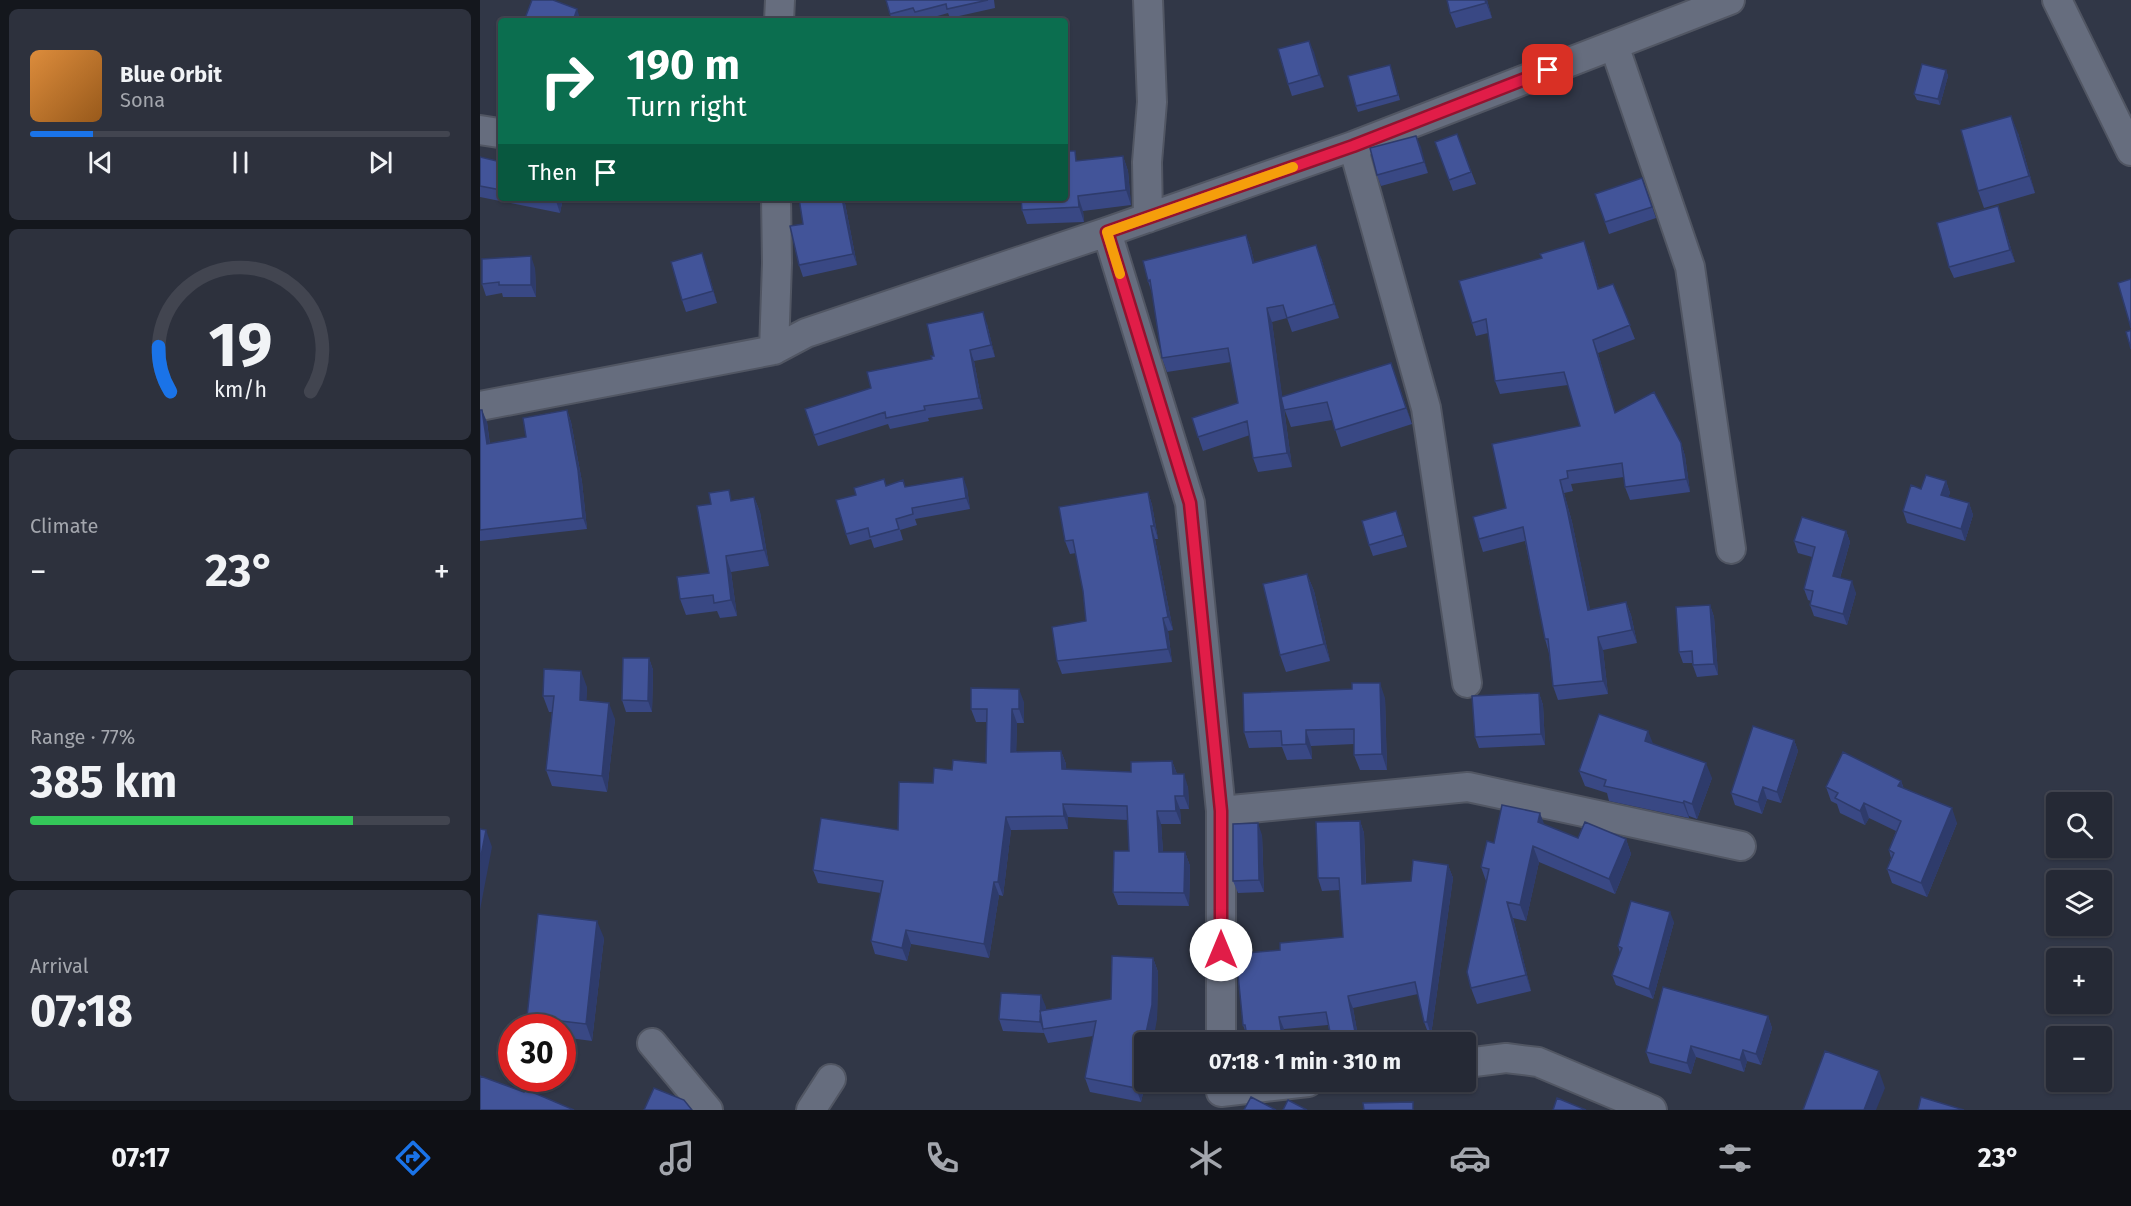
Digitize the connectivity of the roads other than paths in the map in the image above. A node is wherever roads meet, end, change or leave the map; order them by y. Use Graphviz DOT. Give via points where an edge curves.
graph roads {
  1 [pos="780,0"];
  2 [pos="1148,0"];
  3 [pos="1730,0"];
  4 [pos="2057,0"];
  5 [pos="778,18"];
  6 [pos="1614,45"];
  7 [pos="1353,146"];
  8 [pos="2130,149"];
  9 [pos="776,201"];
  10 [pos="1148,218"];
  11 [pos="1107,232"];
  12 [pos="774,350"];
  13 [pos="480,406"];
  14 [pos="1731,549"];
  15 [pos="1467,683"];
  16 [pos="1221,811"];
  17 [pos="1741,846"];
  18 [pos="1221,1032"];
  19 [pos="652,1043"];
  20 [pos="1476,1062"];
  21 [pos="831,1078"];
  22 [pos="708,1110"];
  23 [pos="811,1110"];
  24 [pos="1652,1110"];
  1 -- 5 [label="street"];
  2 -- 10 [label="street" via="1152,102"];
  3 -- 6 [label="street"];
  4 -- 8 [label="street"];
  6 -- 7 [label="street"];
  6 -- 14 [label="street" via="1690,267"];
  7 -- 10 [label="street"];
  7 -- 15 [label="street" via="1426,408"];
  9 -- 12 [label="street"];
  10 -- 11 [label="street"];
  11 -- 12 [label="street" via="806,333"];
  11 -- 16 [label="street" via="1190,503"];
  12 -- 13 [label="street"];
  16 -- 17 [label="street" via="1468,787"];
  16 -- 18 [label="street"];
  19 -- 22 [label="street"];
  20 -- 24 [label="street" via="1506,1058 1538,1062"];
  21 -- 23 [label="street"];
}
